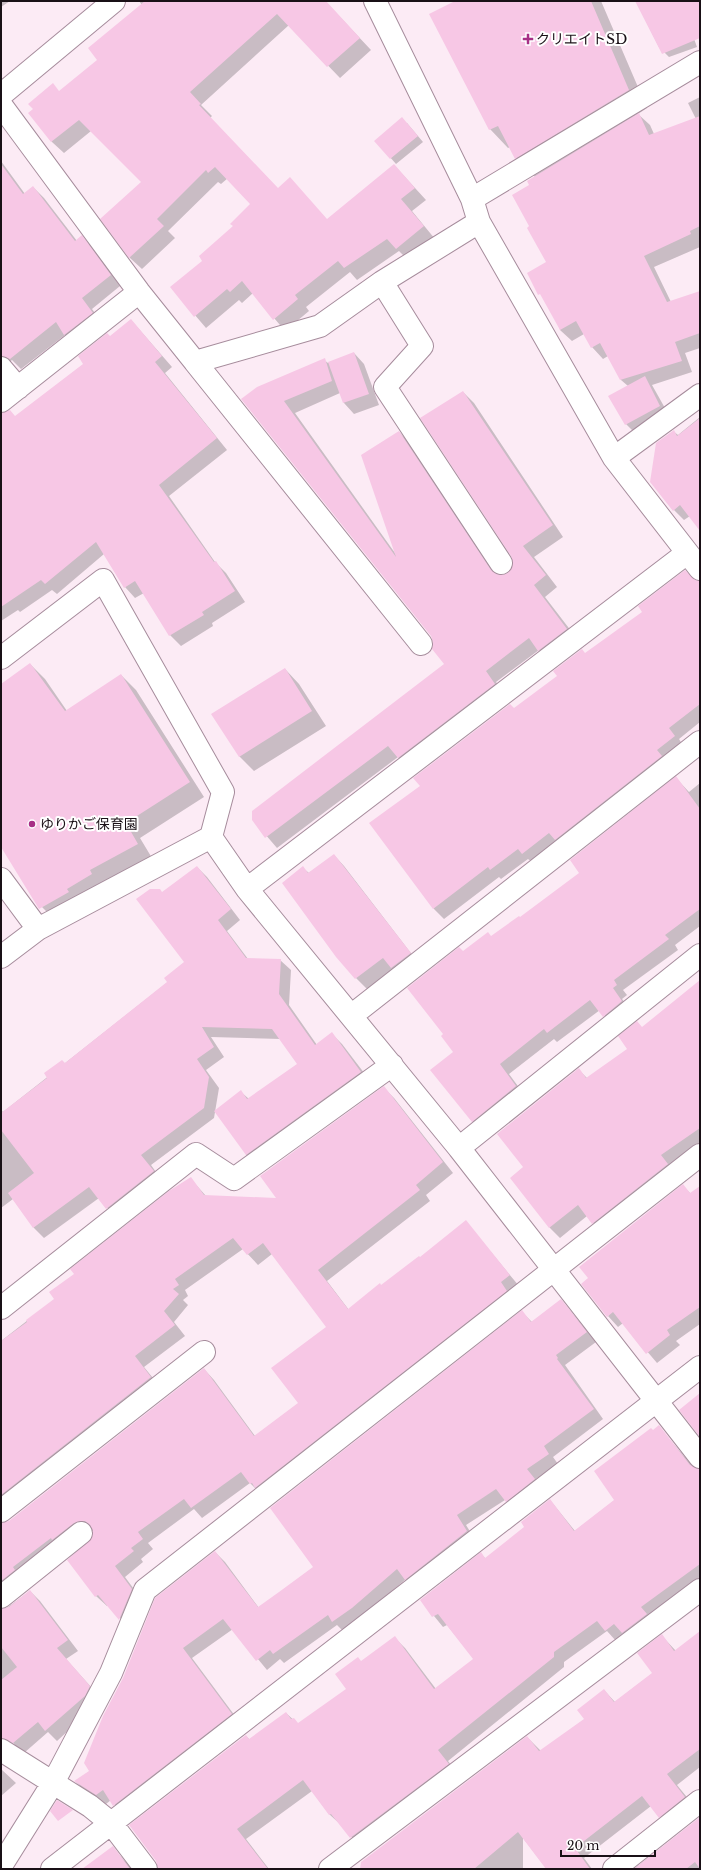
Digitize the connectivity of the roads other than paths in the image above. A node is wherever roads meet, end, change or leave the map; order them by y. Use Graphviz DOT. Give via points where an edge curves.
graph roads {
  1 [pos="114,1"];
  2 [pos="375,1"];
  3 [pos="700,62"];
  4 [pos="1,95"];
  5 [pos="1,105"];
  6 [pos="472,199"];
  7 [pos="479,222"];
  8 [pos="382,282"];
  9 [pos="139,292"];
  10 [pos="195,362"];
  11 [pos="1,368"];
  12 [pos="18,388"];
  13 [pos="700,395"];
  14 [pos="1,401"];
  15 [pos="614,458"];
  16 [pos="501,563"];
  17 [pos="696,563"];
  18 [pos="421,644"];
  19 [pos="1,658"];
  20 [pos="700,742"];
  21 [pos="211,837"];
  22 [pos="1,879"];
  23 [pos="247,889"];
  24 [pos="38,929"];
  25 [pos="700,954"];
  26 [pos="1,957"];
  27 [pos="351,1016"];
  28 [pos="392,1065"];
  29 [pos="459,1148"];
  30 [pos="700,1155"];
  31 [pos="555,1269"];
  32 [pos="1,1308"];
  33 [pos="204,1352"];
  34 [pos="700,1367"];
  35 [pos="657,1400"];
  36 [pos="700,1456"];
  37 [pos="1,1511"];
  38 [pos="81,1533"];
  39 [pos="700,1590"];
  40 [pos="1,1597"];
  41 [pos="1,1750"];
  42 [pos="53,1784"];
  43 [pos="700,1801"];
  44 [pos="111,1823"];
  45 [pos="1,1866"];
  46 [pos="52,1869"];
  47 [pos="146,1869"];
  48 [pos="330,1869"];
  49 [pos="614,1869"];
  1 -- 4 [label="street"];
  2 -- 6 [label="street"];
  3 -- 6 [label="street"];
  5 -- 9 [label="street"];
  6 -- 7 [label="street"];
  7 -- 8 [label="street"];
  7 -- 15 [label="street"];
  8 -- 10 [label="street" via="320,326"];
  8 -- 16 [label="street" via="422,346 385,387"];
  9 -- 10 [label="street"];
  9 -- 12 [label="street"];
  10 -- 18 [label="street"];
  11 -- 12 [label="street"];
  12 -- 14 [label="street"];
  13 -- 15 [label="street"];
  15 -- 17 [label="street"];
  17 -- 23 [label="street"];
  19 -- 21 [label="street" via="103,580 222,792"];
  20 -- 27 [label="street"];
  21 -- 23 [label="street"];
  21 -- 24 [label="street"];
  22 -- 24 [label="street"];
  23 -- 27 [label="street"];
  24 -- 26 [label="street"];
  25 -- 29 [label="street"];
  27 -- 28 [label="street"];
  28 -- 29 [label="street"];
  28 -- 32 [label="street" via="234,1178 196,1154"];
  29 -- 31 [label="street"];
  30 -- 31 [label="street"];
  31 -- 35 [label="street"];
  31 -- 42 [label="street" via="145,1590 111,1673"];
  33 -- 37 [label="street"];
  34 -- 35 [label="street"];
  35 -- 36 [label="street"];
  35 -- 44 [label="street"];
  38 -- 40 [label="street"];
  39 -- 48 [label="street"];
  41 -- 42 [label="street"];
  42 -- 44 [label="street" via="90,1806"];
  42 -- 45 [label="street"];
  43 -- 49 [label="street"];
  44 -- 46 [label="street"];
  44 -- 47 [label="street"];
}
